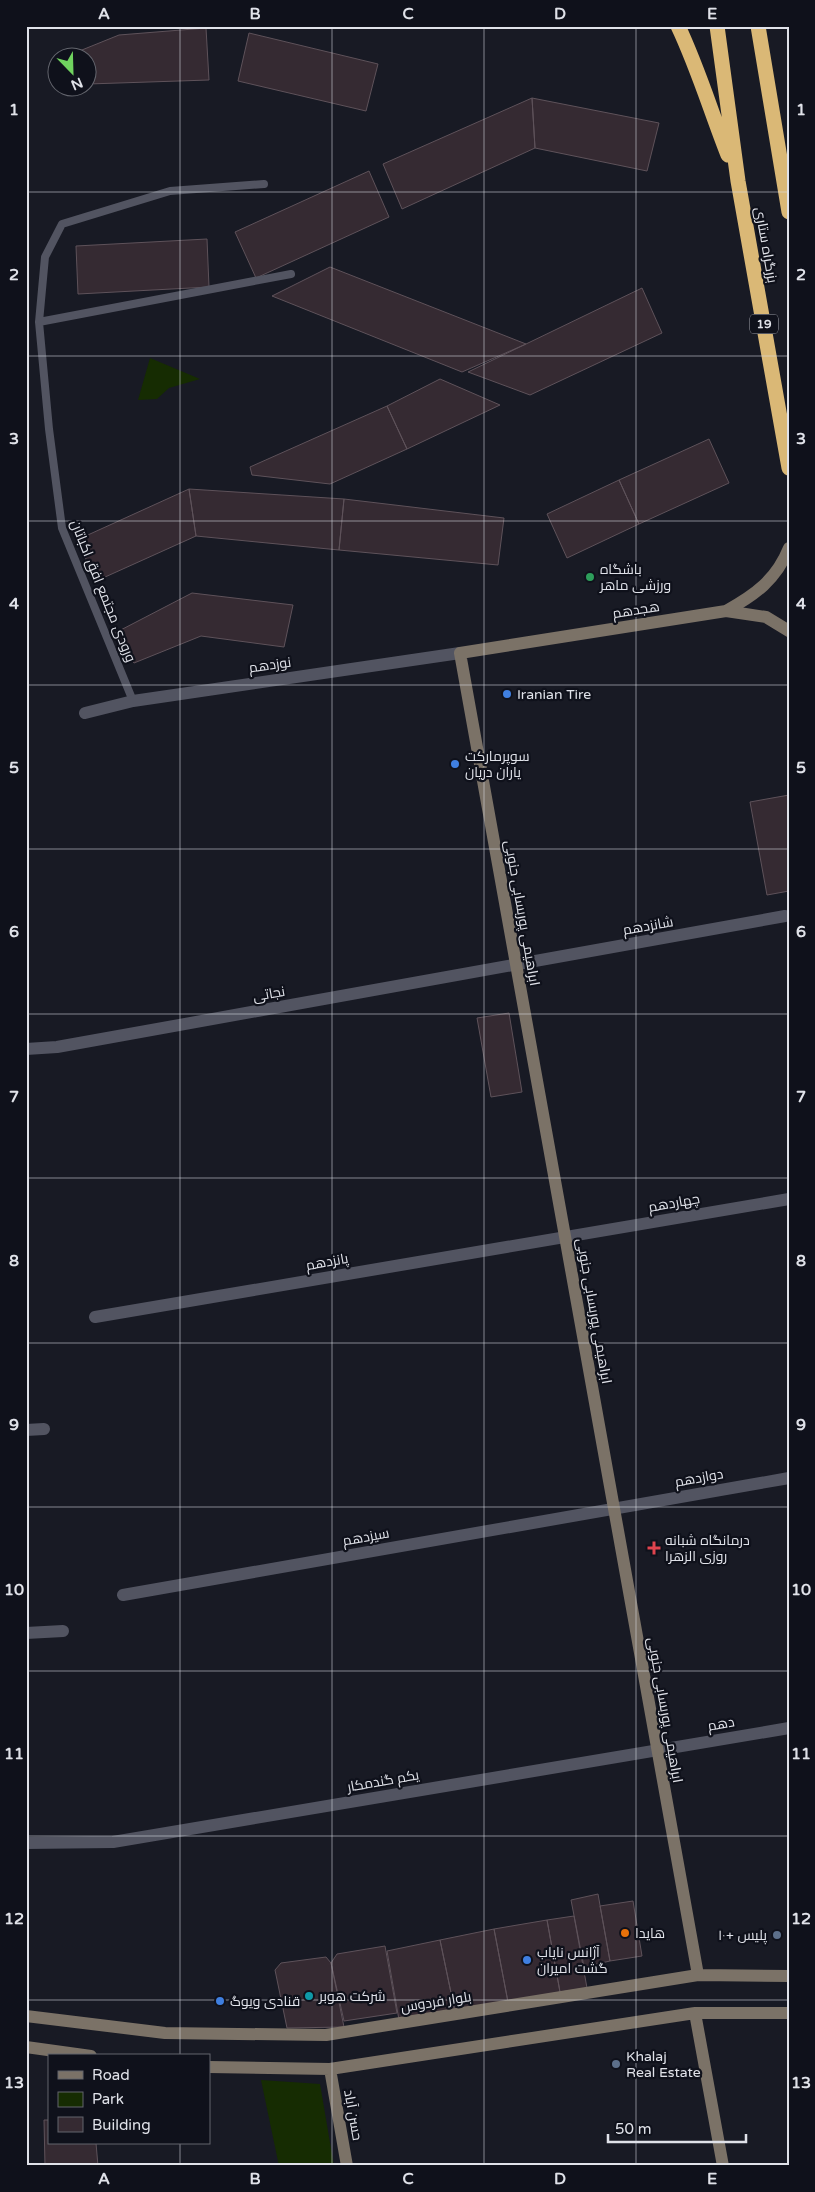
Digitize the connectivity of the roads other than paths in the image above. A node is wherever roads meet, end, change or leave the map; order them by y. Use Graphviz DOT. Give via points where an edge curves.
graph roads {
  1 [pos="678,26"];
  2 [pos="717,26"];
  3 [pos="758,26"];
  4 [pos="738,181"];
  5 [pos="264,184"];
  6 [pos="789,212"];
  7 [pos="291,274"];
  8 [pos="39,322"];
  9 [pos="789,468"];
  10 [pos="789,548"];
  11 [pos="726,611"];
  12 [pos="789,631"];
  13 [pos="460,653"];
  14 [pos="134,701"];
  15 [pos="85,712"];
  16 [pos="785,916"];
  17 [pos="516,965"];
  18 [pos="26,1049"];
  19 [pos="789,1199"];
  20 [pos="565,1237"];
  21 [pos="95,1317"];
  22 [pos="44,1429"];
  23 [pos="26,1430"];
  24 [pos="789,1478"];
  25 [pos="614,1508"];
  26 [pos="123,1596"];
  27 [pos="63,1631"];
  28 [pos="26,1632"];
  29 [pos="789,1728"];
  30 [pos="657,1750"];
  31 [pos="26,1843"];
  32 [pos="698,1975"];
  33 [pos="789,1976"];
  34 [pos="695,2013"];
  35 [pos="789,2013"];
  36 [pos="26,2016"];
  37 [pos="26,2047"];
  38 [pos="77,2054"];
  39 [pos="210,2067"];
  40 [pos="330,2070"];
  41 [pos="347,2166"];
  42 [pos="723,2166"];
  1 -- 4 [label="highway" via="694,59"];
  2 -- 4 [label="highway, بزرگراه ستاری / 19"];
  3 -- 6 [label="highway, بزرگراه ستاری"];
  4 -- 9 [label="highway, بزرگراه ستاری / 19"];
  5 -- 8 [label="lane, ورودی مجتمع افق اکباتان" via="170,191 62,224 45,257"];
  7 -- 8 [label="lane"];
  8 -- 14 [label="lane, ورودی مجتمع افق اکباتان" via="48,429 62,528"];
  10 -- 11 [label="street, هجدهم" via="767,583 753,596"];
  11 -- 12 [label="street" via="766,617"];
  11 -- 13 [label="street, هجدهم"];
  13 -- 14 [label="street, نوزدهم"];
  13 -- 17 [label="street, ابراهیمی پوربسابی جنوبی"];
  14 -- 15 [label="street, نوزدهم"];
  16 -- 17 [label="street, شانزدهم"];
  17 -- 18 [label="street, نجاتی" via="57,1047"];
  17 -- 20 [label="street, ابراهیمی پوربسابی جنوبی"];
  19 -- 20 [label="street, چهاردهم"];
  20 -- 21 [label="street, پانزدهم"];
  20 -- 25 [label="street, ابراهیمی پوربسابی جنوبی"];
  22 -- 23 [label="street"];
  24 -- 25 [label="street, دوازدهم"];
  25 -- 26 [label="street, سیزدهم"];
  25 -- 30 [label="street, ابراهیمی پوربسابی جنوبی"];
  27 -- 28 [label="street"];
  29 -- 30 [label="street, دهم"];
  30 -- 31 [label="street, یکم گندمکار" via="113,1842"];
  30 -- 32 [label="street, ابراهیمی پوربسابی جنوبی"];
  32 -- 33 [label="street, بلوار فردوس"];
  32 -- 36 [label="street, بلوار فردوس" via="326,2035 165,2033"];
  34 -- 35 [label="street"];
  34 -- 40 [label="street"];
  34 -- 42 [label="street"];
  37 -- 38 [label="street"];
  39 -- 40 [label="street"];
  40 -- 41 [label="street, حسن آباد"];
}
